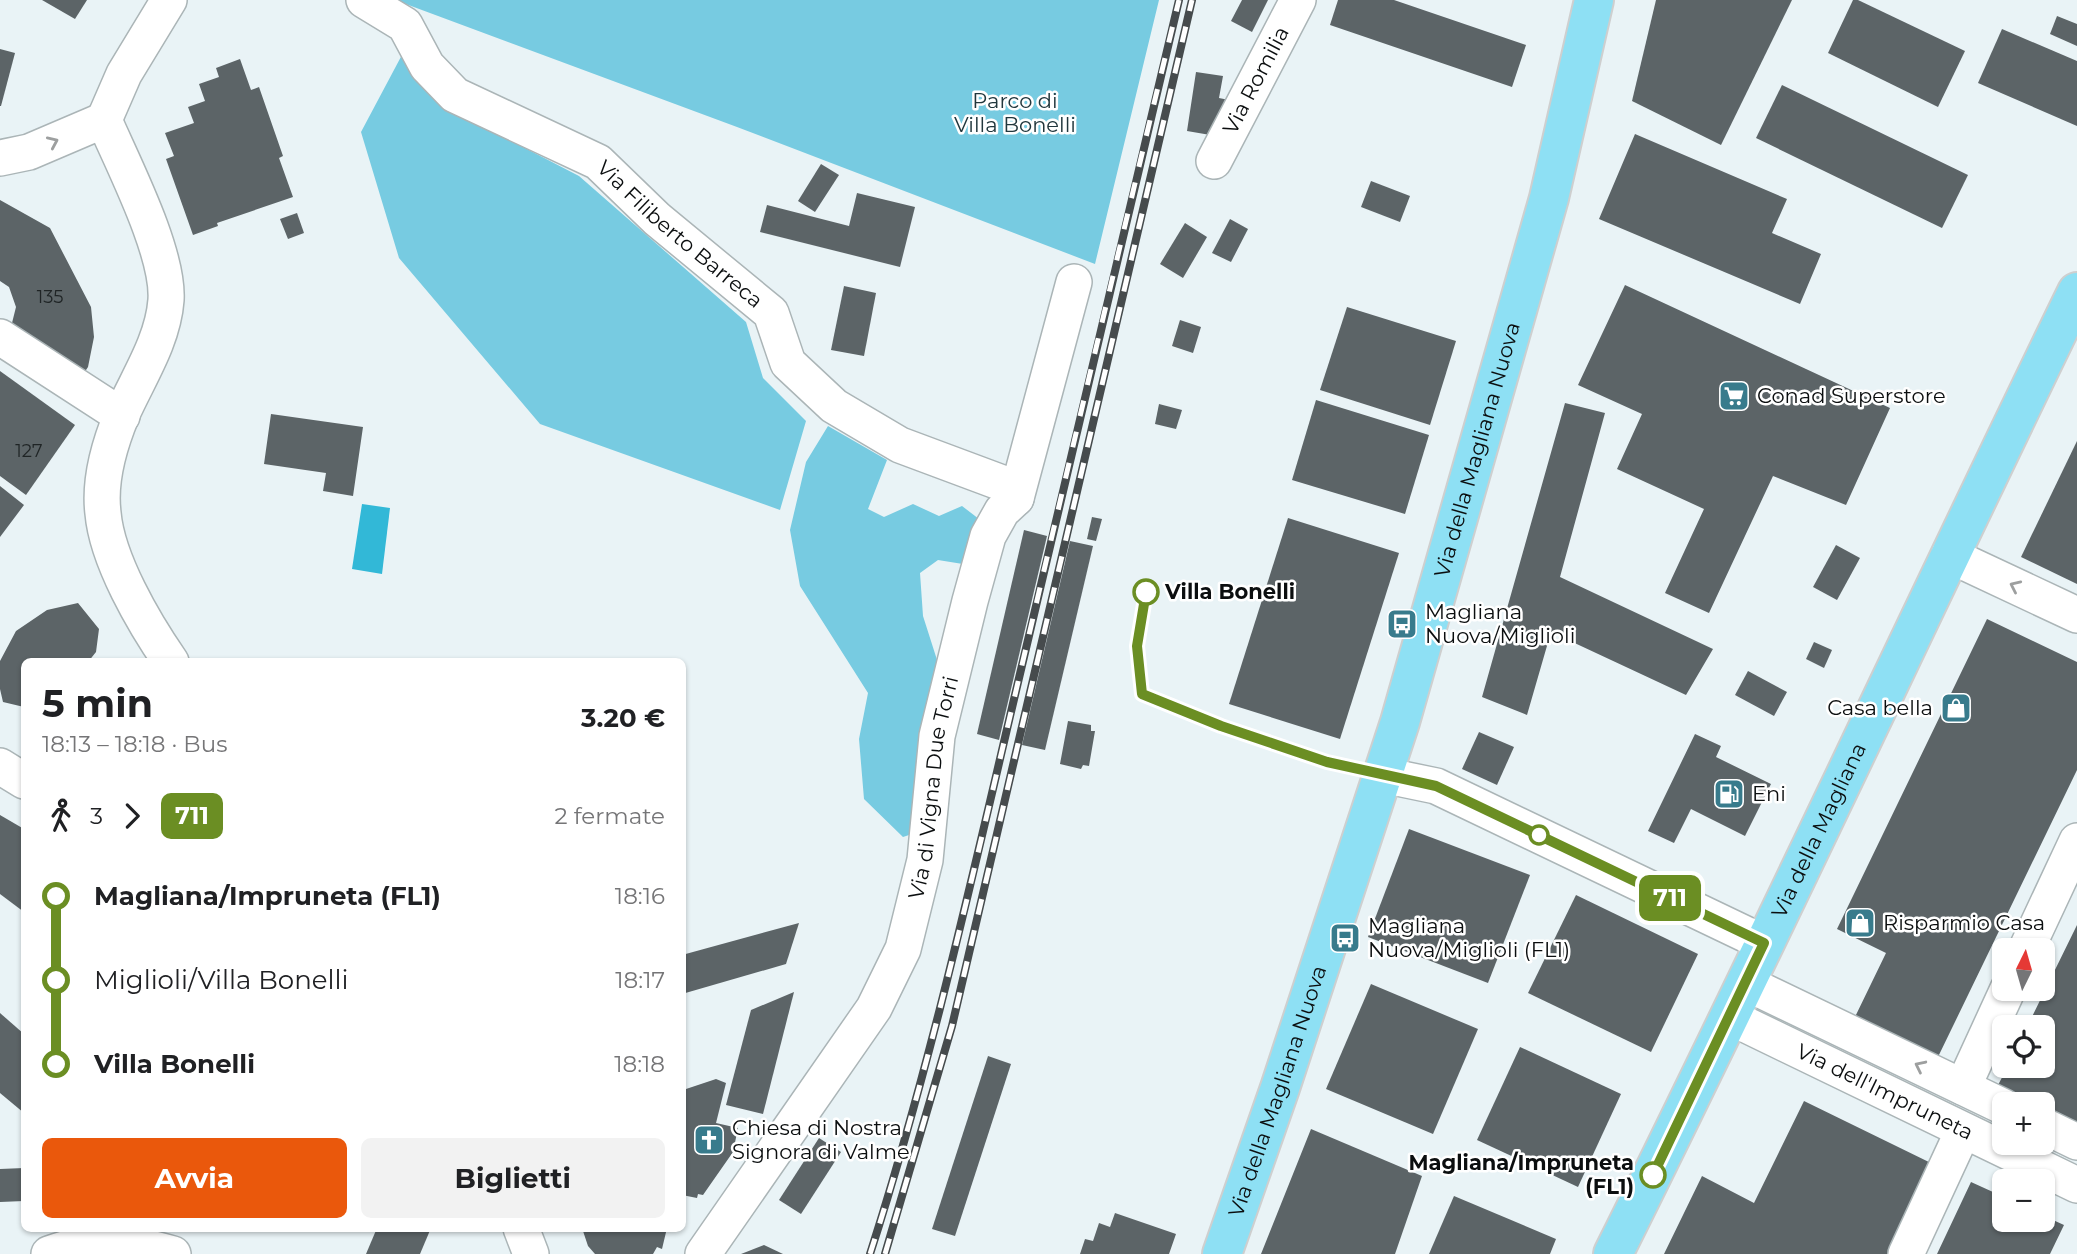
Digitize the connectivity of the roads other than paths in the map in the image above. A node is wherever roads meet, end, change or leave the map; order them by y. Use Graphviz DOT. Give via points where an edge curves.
graph roads {
  1 [pos="169,0"];
  2 [pos="364,0"];
  3 [pos="1298,0"];
  4 [pos="1594,0"];
  5 [pos="104,120"];
  6 [pos="0,158"];
  7 [pos="1214,161"];
  8 [pos="1074,282"];
  9 [pos="2077,292"];
  10 [pos="0,337"];
  11 [pos="122,415"];
  12 [pos="1016,498"];
  13 [pos="1949,555"];
  14 [pos="2077,615"];
  15 [pos="168,658"];
  16 [pos="0,766"];
  17 [pos="1383,775"];
  18 [pos="21,779"];
  19 [pos="2077,841"];
  20 [pos="2032,938"];
  21 [pos="1764,943"];
  22 [pos="1746,983"];
  23 [pos="2002,1001"];
  24 [pos="1730,1017"];
  25 [pos="1963,1087"];
  26 [pos="1992,1101"];
  27 [pos="1964,1131"];
  28 [pos="2055,1131"];
  29 [pos="2077,1142"];
  30 [pos="2077,1185"];
  31 [pos="523,1232"];
  32 [pos="50,1254"];
  33 [pos="173,1254"];
  34 [pos="531,1254"];
  35 [pos="704,1254"];
  36 [pos="1222,1254"];
  37 [pos="1614,1254"];
  38 [pos="1906,1254"];
  1 -- 5 [label="street" via="124,74"];
  2 -- 12 [label="street, Via Filiberto Barreca" via="405,25 427,66 455,95 598,162 657,219 771,313 788,363 834,407 900,445 1010,486"];
  3 -- 7 [label="street, Via Romilia"];
  4 -- 17 [label="main road, Via della Magliana Nuova" via="1544,216"];
  6 -- 5 [label="street, one-way" via="29,152"];
  5 -- 11 [label="street" via="162,262 166,298 159,332"];
  8 -- 12 [label="street, Via di Vigna Due Torri"];
  9 -- 13 [label="main road, Via della Magliana"];
  10 -- 11 [label="street"];
  11 -- 15 [label="street" via="111,444 103,492 107,540 137,609"];
  12 -- 35 [label="street, Via di Vigna Due Torri" via="1002,511 988,536 967,614 937,736 925,860 903,949 874,1008"];
  14 -- 13 [label="street, one-way"];
  13 -- 21 [label="main road, Via della Magliana"];
  16 -- 18 [label="street"];
  17 -- 21 [label="street" via="1436,786"];
  17 -- 36 [label="main road, Via della Magliana Nuova"];
  19 -- 20 [label="street"];
  21 -- 22 [label="main road, Via della Magliana"];
  22 -- 24 [label="main road, Via della Magliana"];
  25 -- 22 [label="street, Via dell'Impruneta, one-way"];
  23 -- 25 [label="street"];
  24 -- 27 [label="street, Via dell'Impruneta"];
  24 -- 37 [label="main road, Via della Magliana"];
  25 -- 26 [label="street, Via dell'Impruneta"];
  27 -- 30 [label="street, Via dell'Impruneta"];
  27 -- 38 [label="street"];
  28 -- 29 [label="street"];
  31 -- 34 [label="street"];
  32 -- 33 [label="street" via="101,1241"];
}
